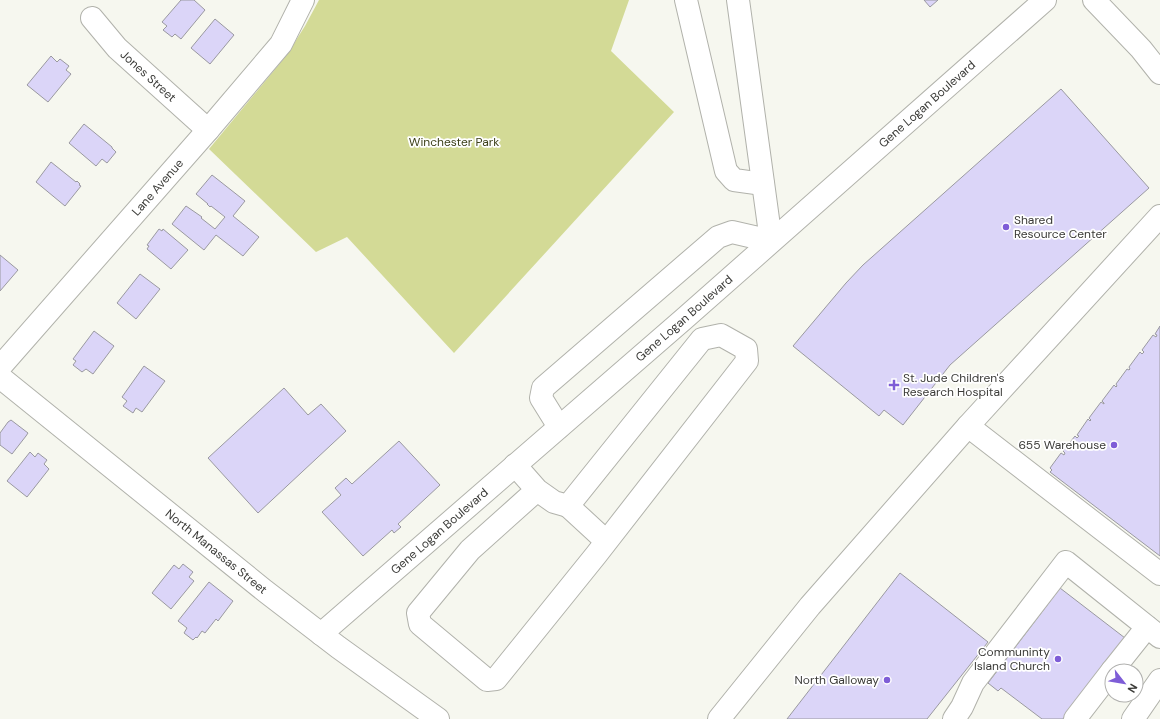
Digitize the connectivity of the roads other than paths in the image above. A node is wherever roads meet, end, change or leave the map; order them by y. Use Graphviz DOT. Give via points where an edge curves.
graph roads {
  1 [pos="303,0"];
  2 [pos="686,0"];
  3 [pos="738,0"];
  4 [pos="1046,0"];
  5 [pos="1094,0"];
  6 [pos="92,18"];
  7 [pos="1160,73"];
  8 [pos="208,130"];
  9 [pos="763,184"];
  10 [pos="1160,216"];
  11 [pos="771,241"];
  12 [pos="0,367"];
  13 [pos="0,376"];
  14 [pos="968,426"];
  15 [pos="559,427"];
  16 [pos="515,466"];
  17 [pos="537,490"];
  18 [pos="568,506"];
  19 [pos="606,541"];
  20 [pos="1160,574"];
  21 [pos="1153,632"];
  22 [pos="321,634"];
  23 [pos="1120,663"];
  24 [pos="1160,680"];
  25 [pos="1104,681"];
  26 [pos="429,716"];
  27 [pos="719,719"];
  28 [pos="954,719"];
  29 [pos="1074,719"];
  30 [pos="1133,719"];
  1 -- 8 [label="street, Lane Avenue" via="281,44"];
  2 -- 9 [label="street" via="726,171 734,180"];
  3 -- 9 [label="street"];
  4 -- 11 [label="street, Gene Logan Boulevard"];
  5 -- 7 [label="street" via="1141,49"];
  6 -- 8 [label="street, Jones Street" via="117,48"];
  8 -- 12 [label="street, Lane Avenue"];
  9 -- 11 [label="street"];
  10 -- 14 [label="street"];
  11 -- 15 [label="street, Gene Logan Boulevard"];
  11 -- 15 [label="street" via="732,232 718,237 543,388 541,398"];
  13 -- 22 [label="street, North Manassas Street"];
  14 -- 20 [label="street"];
  14 -- 27 [label="street" via="810,606"];
  15 -- 16 [label="street, Gene Logan Boulevard"];
  16 -- 17 [label="street"];
  16 -- 22 [label="street, Gene Logan Boulevard"];
  17 -- 18 [label="street" via="554,502"];
  17 -- 19 [label="street" via="470,550 418,613 420,624 487,680 496,679"];
  18 -- 19 [label="street"];
  18 -- 19 [label="street" via="702,339 721,335 746,349 747,361"];
  21 -- 23 [label="street"];
  21 -- 28 [label="street" via="1066,562 973,683"];
  22 -- 26 [label="street, North Manassas Street"];
  24 -- 30 [label="street"];
  25 -- 29 [label="street"];
}
